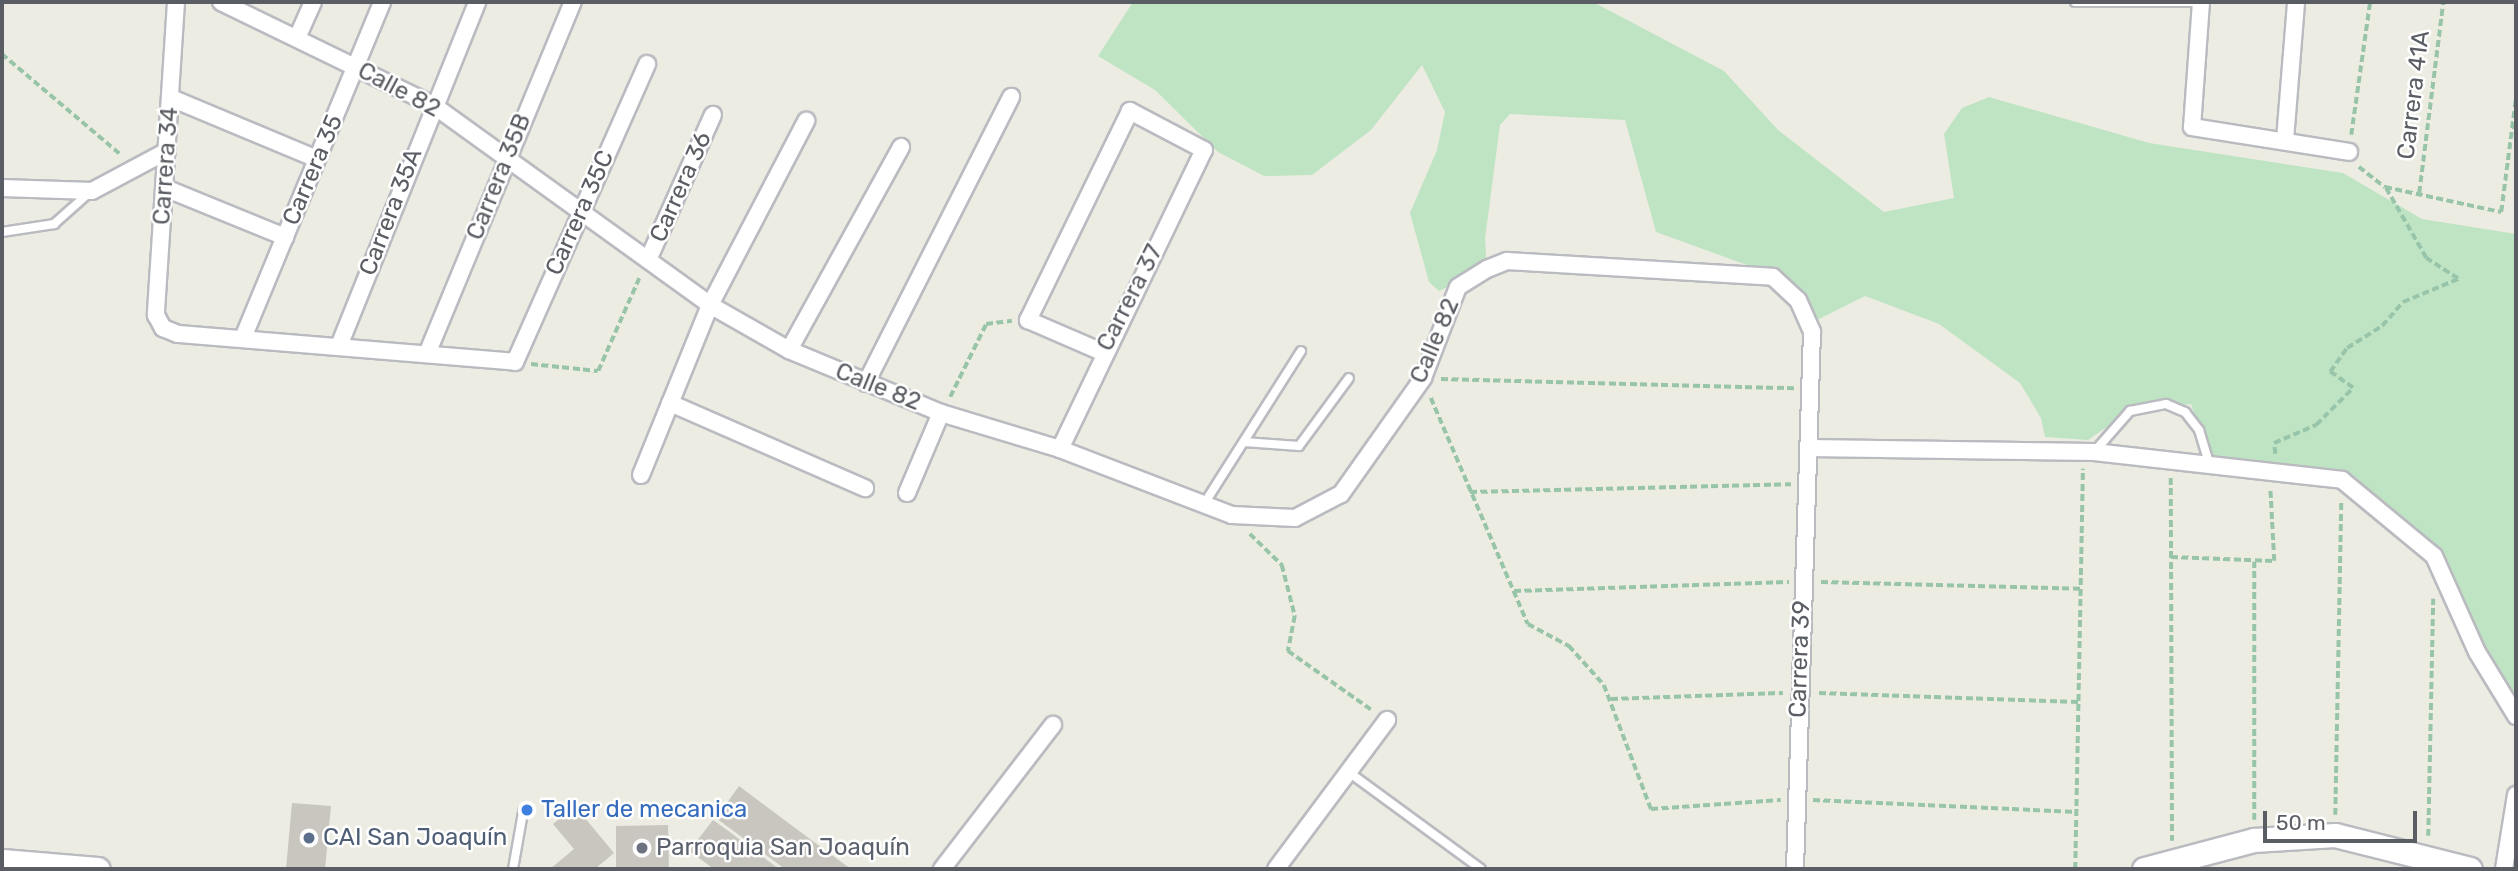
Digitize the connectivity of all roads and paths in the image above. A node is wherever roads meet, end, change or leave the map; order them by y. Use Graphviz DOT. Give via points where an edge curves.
graph roads {
  1 [pos="176,2"];
  2 [pos="221,2"];
  3 [pos="313,2"];
  4 [pos="382,2"];
  5 [pos="477,2"];
  6 [pos="573,2"];
  7 [pos="2075,2"];
  8 [pos="2202,2"];
  9 [pos="2296,2"];
  10 [pos="2370,2"];
  11 [pos="2443,2"];
  12 [pos="297,38"];
  13 [pos="2,54"];
  14 [pos="647,64"];
  15 [pos="355,66"];
  16 [pos="2516,96"];
  17 [pos="1011,97"];
  18 [pos="171,98"];
  19 [pos="433,105"];
  20 [pos="713,115"];
  21 [pos="806,121"];
  22 [pos="2286,140"];
  23 [pos="901,147"];
  24 [pos="167,151"];
  25 [pos="2349,152"];
  26 [pos="506,157"];
  27 [pos="317,159"];
  28 [pos="136,168"];
  29 [pos="2385,187"];
  30 [pos="2,188"];
  31 [pos="165,188"];
  32 [pos="92,191"];
  33 [pos="2418,193"];
  34 [pos="580,213"];
  35 [pos="2,232"];
  36 [pos="285,237"];
  37 [pos="648,260"];
  38 [pos="1487,269"];
  39 [pos="710,305"];
  40 [pos="1028,320"];
  41 [pos="243,338"];
  42 [pos="339,346"];
  43 [pos="789,350"];
  44 [pos="1301,351"];
  45 [pos="1102,352"];
  46 [pos="427,354"];
  47 [pos="515,362"];
  48 [pos="1349,378"];
  49 [pos="1423,378"];
  50 [pos="866,383"];
  51 [pos="1814,388"];
  52 [pos="670,403"];
  53 [pos="941,413"];
  54 [pos="1244,442"];
  55 [pos="1808,448"];
  56 [pos="1060,449"];
  57 [pos="2089,453"];
  58 [pos="2171,458"];
  59 [pos="2209,462"];
  60 [pos="2273,469"];
  61 [pos="640,475"];
  62 [pos="2342,480"];
  63 [pos="1804,484"];
  64 [pos="865,488"];
  65 [pos="1470,492"];
  66 [pos="907,493"];
  67 [pos="1204,504"];
  68 [pos="1232,515"];
  69 [pos="2434,556"];
  70 [pos="2171,557"];
  71 [pos="2254,562"];
  72 [pos="1803,581"];
  73 [pos="2081,589"];
  74 [pos="1514,591"];
  75 [pos="1800,692"];
  76 [pos="1611,699"];
  77 [pos="2079,702"];
  78 [pos="2516,716"];
  79 [pos="1387,720"];
  80 [pos="1053,725"];
  81 [pos="1350,773"];
  82 [pos="2516,794"];
  83 [pos="1794,799"];
  84 [pos="523,812"];
  85 [pos="2077,813"];
  86 [pos="2335,835"];
  87 [pos="2254,840"];
  88 [pos="2427,855"];
  89 [pos="2,861"];
  90 [pos="2172,861"];
  91 [pos="98,869"];
  92 [pos="513,869"];
  93 [pos="942,869"];
  94 [pos="1276,869"];
  95 [pos="1481,869"];
  96 [pos="1795,869"];
  97 [pos="2076,869"];
  98 [pos="2144,869"];
  99 [pos="2470,869"];
  100 [pos="2504,869"];
  1 -- 18 [label="street, Carrera 34"];
  2 -- 12 [label="street, Calle 82"];
  3 -- 12 [label="street"];
  4 -- 15 [label="street, Carrera 35"];
  5 -- 19 [label="street, Carrera 35A"];
  6 -- 26 [label="street, Carrera 35B"];
  7 -- 8 [label="lane"];
  8 -- 22 [label="street" via="2192,127"];
  9 -- 22 [label="street"];
  10 -- 25 [label="path"];
  11 -- 33 [label="path, Carrera 41A"];
  12 -- 15 [label="street, Calle 82"];
  13 -- 28 [label="path"];
  14 -- 34 [label="street, Carrera 35C"];
  15 -- 19 [label="street, Calle 82"];
  15 -- 27 [label="street, Carrera 35"];
  16 -- 33 [label="path" via="2501,212"];
  17 -- 50 [label="street"];
  18 -- 24 [label="street, Carrera 34"];
  18 -- 27 [label="street"];
  19 -- 26 [label="street, Calle 82"];
  19 -- 42 [label="street, Carrera 35A"];
  20 -- 37 [label="street, Carrera 36"];
  21 -- 39 [label="street"];
  22 -- 25 [label="street"];
  23 -- 43 [label="street"];
  24 -- 28 [label="street"];
  24 -- 31 [label="street, Carrera 34"];
  25 -- 29 [label="path" via="2365,176"];
  26 -- 34 [label="street, Calle 82"];
  26 -- 46 [label="street, Carrera 35B"];
  27 -- 36 [label="street, Carrera 35"];
  28 -- 32 [label="street"];
  29 -- 33 [label="path"];
  29 -- 60 [label="path" via="2426,258 2458,279 2403,302 2382,326 2347,348 2330,372 2353,388 2316,425 2274,443"];
  30 -- 32 [label="street"];
  31 -- 36 [label="street"];
  31 -- 41 [label="street, Carrera 34" via="156,315 163,328"];
  32 -- 35 [label="lane" via="54,224"];
  34 -- 37 [label="street, Calle 82"];
  34 -- 47 [label="street, Carrera 35C"];
  36 -- 41 [label="street, Carrera 35"];
  37 -- 39 [label="street, Calle 82"];
  37 -- 47 [label="path" via="598,371"];
  38 -- 49 [label="street, Calle 82" via="1458,287"];
  38 -- 51 [label="street, Carrera 39" via="1507,261 1773,277 1798,300 1812,332"];
  39 -- 43 [label="street, Calle 82"];
  39 -- 52 [label="street"];
  40 -- 45 [label="street"];
  40 -- 45 [label="street, Carrera 37" via="1129,111 1204,150"];
  40 -- 53 [label="path" via="986,324"];
  41 -- 42 [label="street"];
  42 -- 46 [label="street"];
  43 -- 50 [label="street, Calle 82"];
  44 -- 54 [label="lane"];
  45 -- 56 [label="street, Carrera 37"];
  46 -- 47 [label="street"];
  48 -- 54 [label="lane" via="1298,446"];
  49 -- 51 [label="path"];
  49 -- 65 [label="path"];
  49 -- 68 [label="street, Calle 82" via="1341,494 1295,518"];
  50 -- 53 [label="street, Calle 82"];
  51 -- 55 [label="street, Carrera 39"];
  52 -- 61 [label="street"];
  52 -- 64 [label="street"];
  53 -- 56 [label="street, Calle 82"];
  53 -- 66 [label="street"];
  54 -- 67 [label="lane"];
  55 -- 57 [label="street"];
  55 -- 63 [label="street, Carrera 39"];
  56 -- 67 [label="street, Calle 82"];
  57 -- 58 [label="street"];
  57 -- 59 [label="lane" via="2130,411 2166,404 2185,412 2199,430"];
  57 -- 73 [label="path"];
  58 -- 59 [label="street"];
  58 -- 70 [label="path"];
  59 -- 60 [label="street"];
  60 -- 62 [label="street"];
  60 -- 71 [label="path" via="2274,561"];
  62 -- 69 [label="street"];
  62 -- 86 [label="path"];
  63 -- 65 [label="path"];
  63 -- 72 [label="street, Carrera 39"];
  65 -- 74 [label="path"];
  67 -- 68 [label="street, Calle 82"];
  68 -- 79 [label="path" via="1282,565 1295,617 1288,650"];
  69 -- 78 [label="street" via="2477,652"];
  69 -- 88 [label="path"];
  70 -- 71 [label="path"];
  70 -- 90 [label="path"];
  71 -- 87 [label="path"];
  72 -- 73 [label="path"];
  72 -- 74 [label="path"];
  72 -- 75 [label="street, Carrera 39"];
  73 -- 77 [label="path"];
  74 -- 76 [label="path" via="1528,624 1569,646"];
  75 -- 76 [label="path"];
  75 -- 77 [label="path"];
  75 -- 83 [label="street, Carrera 39"];
  76 -- 83 [label="path" via="1651,809"];
  77 -- 85 [label="path"];
  79 -- 81 [label="street"];
  80 -- 93 [label="street"];
  81 -- 94 [label="street"];
  81 -- 95 [label="lane"];
  82 -- 100 [label="street"];
  83 -- 85 [label="path"];
  83 -- 96 [label="street, Carrera 39"];
  84 -- 92 [label="lane"];
  85 -- 97 [label="path"];
  86 -- 87 [label="main road"];
  86 -- 88 [label="main road"];
  87 -- 90 [label="main road"];
  88 -- 99 [label="main road"];
  89 -- 91 [label="main road"];
  90 -- 98 [label="main road"];
}
